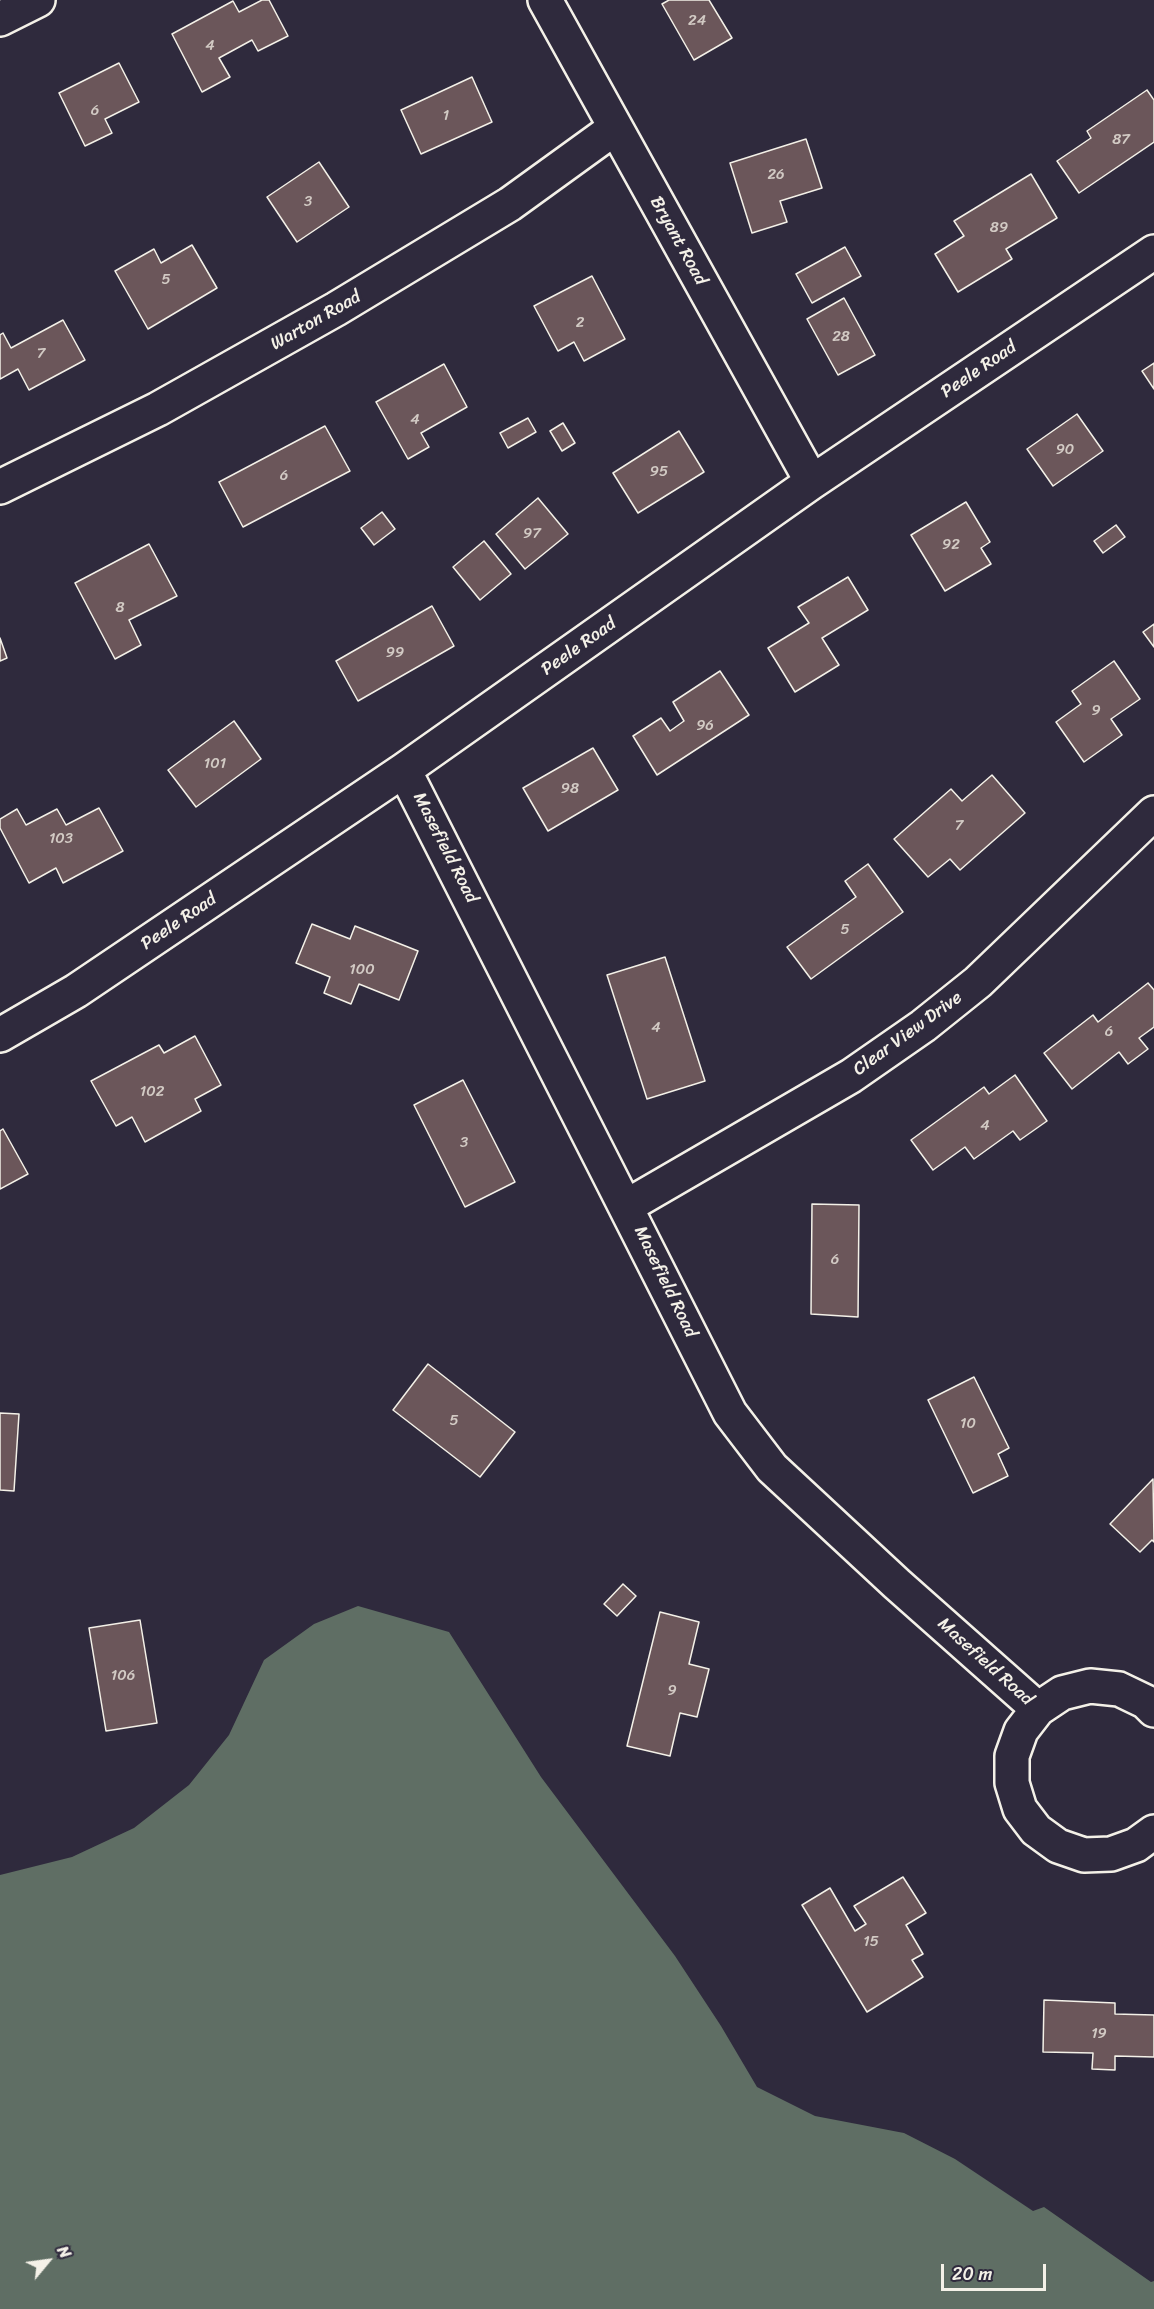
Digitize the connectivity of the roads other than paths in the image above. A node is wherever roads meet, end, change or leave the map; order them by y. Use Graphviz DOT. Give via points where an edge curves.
graph roads {
  1 [pos="545,0"];
  2 [pos="615,128"];
  3 [pos="1154,252"];
  4 [pos="812,482"];
  5 [pos="0,487"];
  6 [pos="404,770"];
  7 [pos="1154,813"];
  8 [pos="0,1035"];
  9 [pos="627,1206"];
  10 [pos="1038,1709"];
  11 [pos="1154,1710"];
  12 [pos="1154,1832"];
  1 -- 2 [label="street, Bryant Road"];
  2 -- 4 [label="street, Bryant Road"];
  2 -- 5 [label="street, Warton Road" via="510,204 336,309 158,409"];
  3 -- 4 [label="street, Peele Road"];
  4 -- 6 [label="street, Peele Road"];
  6 -- 8 [label="street, Peele Road" via="76,992"];
  6 -- 9 [label="street, Masefield Road"];
  7 -- 9 [label="street, Clear View Drive" via="978,982 923,1026 851,1076"];
  9 -- 10 [label="street, Masefield Road" via="730,1413 772,1468"];
  10 -- 11 [label="street, Masefield Road" via="1062,1693 1090,1686 1119,1689"];
  10 -- 12 [label="street, Masefield Road" via="1021,1731 1012,1756 1012,1783 1020,1809 1036,1830 1058,1846 1084,1855 1111,1854 1136,1845"];
}
